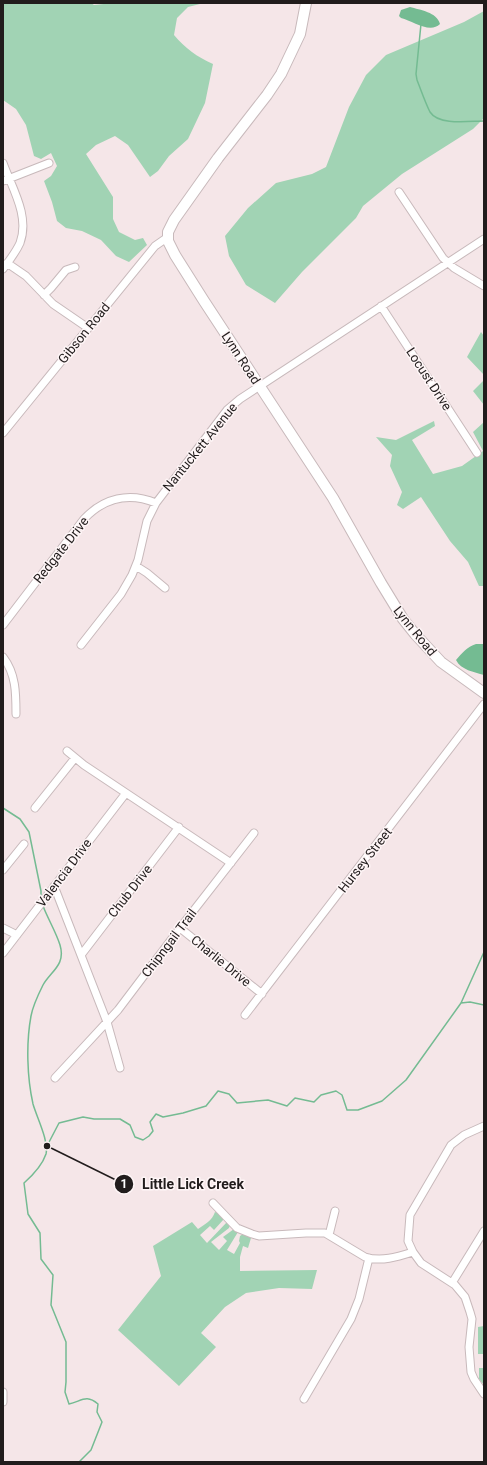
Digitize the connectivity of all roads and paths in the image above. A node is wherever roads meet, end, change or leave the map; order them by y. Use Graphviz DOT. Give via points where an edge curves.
graph roads {
  1 [pos="306,3"];
  2 [pos="49,162"];
  3 [pos="3,163"];
  4 [pos="6,180"];
  5 [pos="399,192"];
  6 [pos="168,237"];
  7 [pos="484,239"];
  8 [pos="448,263"];
  9 [pos="5,266"];
  10 [pos="75,267"];
  11 [pos="484,286"];
  12 [pos="44,295"];
  13 [pos="381,306"];
  14 [pos="88,328"];
  15 [pos="259,386"];
  16 [pos="3,433"];
  17 [pos="477,453"];
  18 [pos="156,503"];
  19 [pos="136,566"];
  20 [pos="166,588"];
  21 [pos="3,625"];
  22 [pos="81,645"];
  23 [pos="3,657"];
  24 [pos="484,693"];
  25 [pos="484,704"];
  26 [pos="16,714"];
  27 [pos="67,751"];
  28 [pos="75,758"];
  29 [pos="126,793"];
  30 [pos="35,808"];
  31 [pos="179,827"];
  32 [pos="254,833"];
  33 [pos="24,844"];
  34 [pos="231,863"];
  35 [pos="3,870"];
  36 [pos="54,886"];
  37 [pos="3,928"];
  38 [pos="180,928"];
  39 [pos="17,935"];
  40 [pos="3,953"];
  41 [pos="81,955"];
  42 [pos="262,994"];
  43 [pos="246,1015"];
  44 [pos="107,1022"];
  45 [pos="120,1068"];
  46 [pos="55,1078"];
  47 [pos="484,1126"];
  48 [pos="213,1203"];
  49 [pos="335,1211"];
  50 [pos="484,1231"];
  51 [pos="329,1235"];
  52 [pos="413,1252"];
  53 [pos="369,1258"];
  54 [pos="452,1283"];
  55 [pos="3,1392"];
  56 [pos="484,1394"];
  57 [pos="304,1399"];
  58 [pos="3,1402"];
  1 -- 6 [label="street" via="300,34 281,74 174,220"];
  2 -- 4 [label="street"];
  3 -- 4 [label="street"];
  4 -- 9 [label="street" via="22,212 24,226 20,244"];
  5 -- 8 [label="street"];
  6 -- 14 [label="street, Gibson Road" via="155,246"];
  6 -- 15 [label="street, Lynn Road" via="175,255"];
  7 -- 8 [label="street, Nantuckett Avenue"];
  8 -- 11 [label="street"];
  8 -- 13 [label="street, Nantuckett Avenue"];
  9 -- 12 [label="street" via="26,276"];
  10 -- 12 [label="street" via="66,270"];
  12 -- 14 [label="street"];
  13 -- 15 [label="street, Nantuckett Avenue"];
  13 -- 17 [label="street, Locust Drive"];
  14 -- 16 [label="street, Gibson Road"];
  15 -- 18 [label="street, Nantuckett Avenue" via="227,410"];
  15 -- 24 [label="street, Lynn Road" via="333,498 394,605 410,628 441,662"];
  18 -- 19 [label="street, Nantuckett Avenue" via="147,521"];
  18 -- 21 [label="street, Redgate Drive" via="126,497 114,499 97,507 84,520"];
  19 -- 20 [label="street"];
  19 -- 22 [label="street, Nantuckett Avenue" via="126,586"];
  23 -- 26 [label="street" via="15,685"];
  25 -- 42 [label="street, Hursey Street"];
  27 -- 28 [label="street"];
  28 -- 29 [label="street"];
  28 -- 30 [label="street"];
  29 -- 31 [label="street"];
  29 -- 36 [label="street, Valencia Drive"];
  31 -- 34 [label="street"];
  31 -- 41 [label="street, Chub Drive"];
  32 -- 34 [label="street, Chipngail Trail"];
  33 -- 35 [label="street"];
  34 -- 38 [label="street, Chipngail Trail"];
  36 -- 39 [label="street, Valencia Drive"];
  36 -- 41 [label="street"];
  37 -- 39 [label="street"];
  38 -- 42 [label="street, Charlie Drive"];
  38 -- 44 [label="street, Chipngail Trail"];
  39 -- 40 [label="street, Valencia Drive"];
  41 -- 44 [label="street"];
  42 -- 43 [label="street, Hursey Street"];
  44 -- 45 [label="street"];
  44 -- 46 [label="street, Chipngail Trail"];
  47 -- 52 [label="street" via="464,1134 452,1145 410,1215 408,1241"];
  48 -- 51 [label="street" via="237,1228 259,1236 306,1233"];
  49 -- 51 [label="street"];
  50 -- 54 [label="street"];
  51 -- 53 [label="street"];
  52 -- 53 [label="street" via="385,1259"];
  52 -- 54 [label="street" via="421,1263"];
  53 -- 57 [label="street" via="359,1298 350,1319"];
  54 -- 56 [label="street" via="465,1297 470,1312 470,1366 474,1379"];
  55 -- 58 [label="street"];
}
